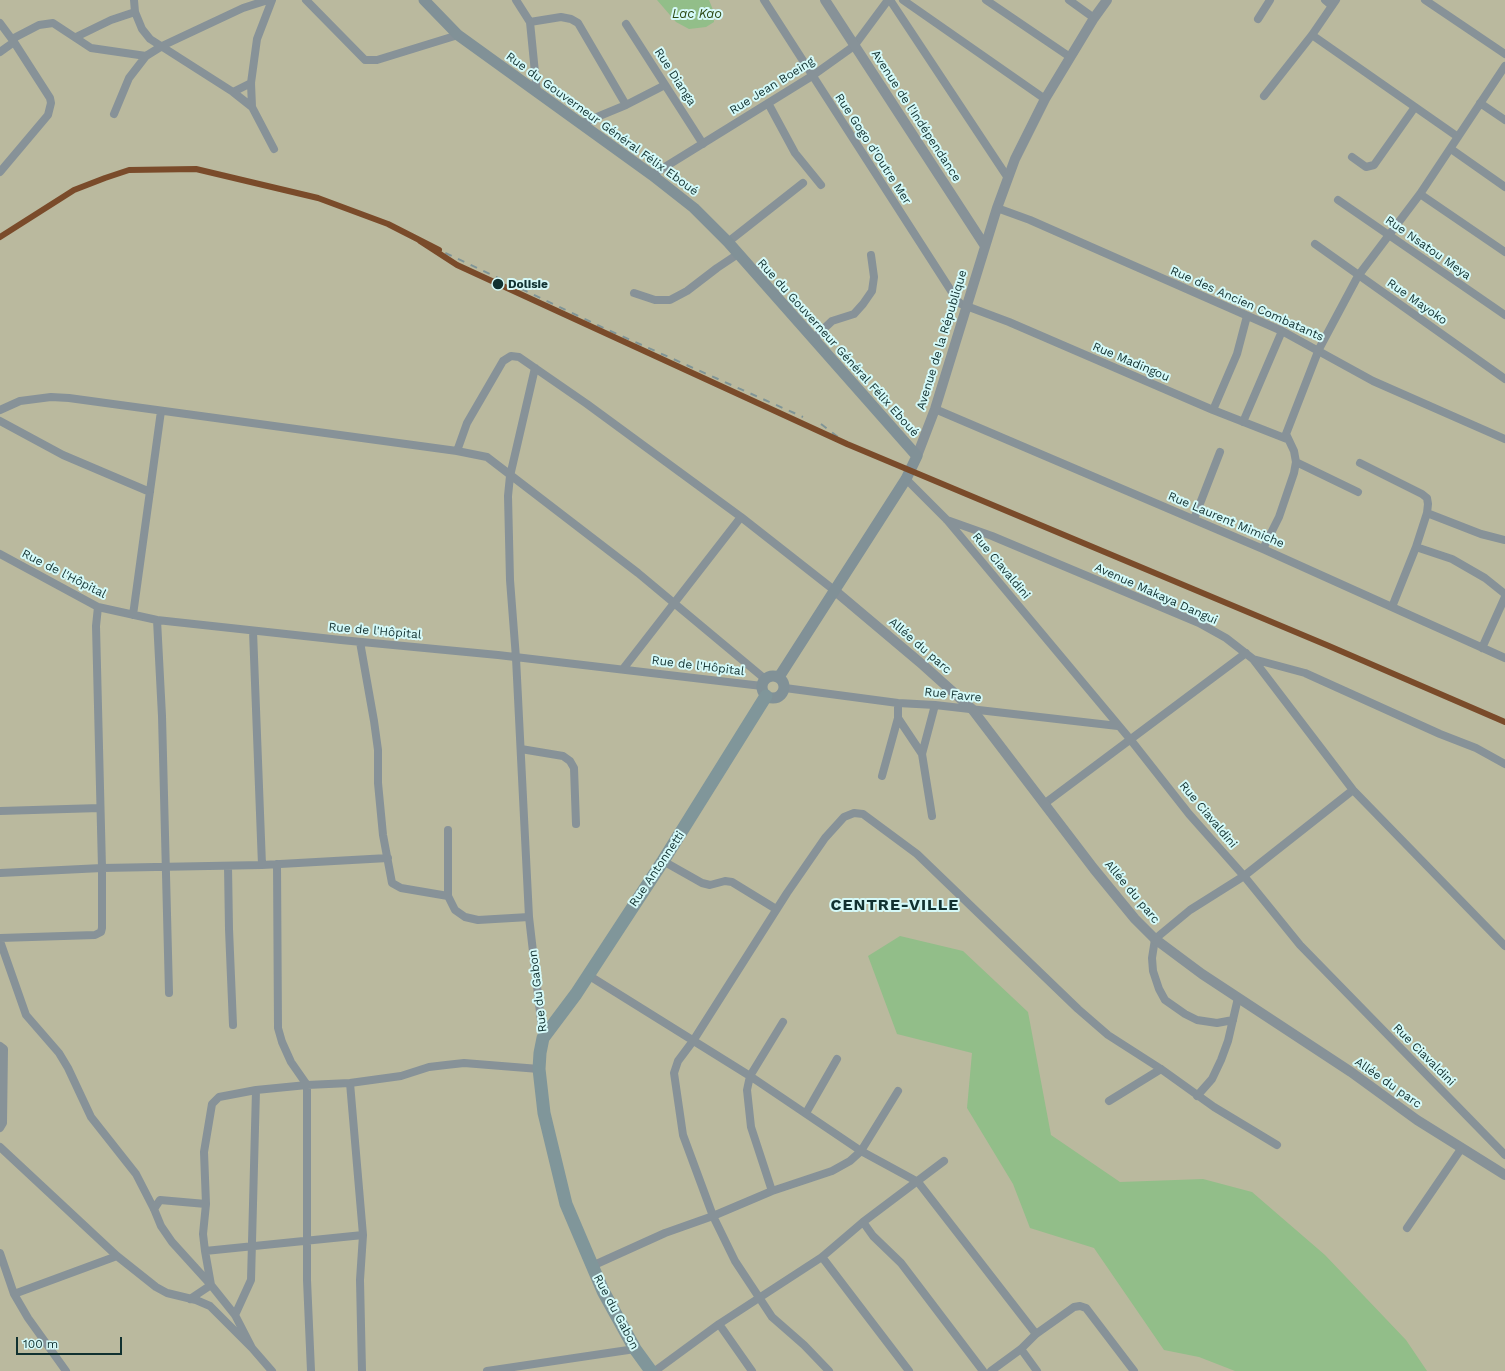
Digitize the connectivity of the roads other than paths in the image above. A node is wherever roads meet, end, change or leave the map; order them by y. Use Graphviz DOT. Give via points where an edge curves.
graph roads {
  1 [pos="134,0"];
  2 [pos="268,0"];
  3 [pos="272,0"];
  4 [pos="306,0"];
  5 [pos="424,0"];
  6 [pos="516,0"];
  7 [pos="764,0"];
  8 [pos="825,0"];
  9 [pos="889,0"];
  10 [pos="903,0"];
  11 [pos="986,0"];
  12 [pos="1069,0"];
  13 [pos="1107,0"];
  14 [pos="1270,0"];
  15 [pos="1325,0"];
  16 [pos="1425,0"];
  17 [pos="251,2"];
  18 [pos="1334,3"];
  19 [pos="135,12"];
  20 [pos="1094,18"];
  21 [pos="1258,19"];
  22 [pos="530,22"];
  23 [pos="0,23"];
  24 [pos="626,24"];
  25 [pos="458,35"];
  26 [pos="1312,35"];
  27 [pos="76,37"];
  28 [pos="13,41"];
  29 [pos="162,46"];
  30 [pos="854,46"];
  31 [pos="0,52"];
  32 [pos="1505,54"];
  33 [pos="146,56"];
  34 [pos="1070,57"];
  35 [pos="1505,66"];
  36 [pos="812,76"];
  37 [pos="251,83"];
  38 [pos="665,85"];
  39 [pos="233,92"];
  40 [pos="537,93"];
  41 [pos="1264,96"];
  42 [pos="1045,99"];
  43 [pos="768,103"];
  44 [pos="1480,103"];
  45 [pos="626,105"];
  46 [pos="252,106"];
  47 [pos="1415,107"];
  48 [pos="114,114"];
  49 [pos="1505,120"];
  50 [pos="580,124"];
  51 [pos="1458,137"];
  52 [pos="703,144"];
  53 [pos="274,149"];
  54 [pos="1451,149"];
  55 [pos="1352,157"];
  56 [pos="0,172"];
  57 [pos="652,175"];
  58 [pos="1008,178"];
  59 [pos="803,183"];
  60 [pos="821,185"];
  61 [pos="1505,187"];
  62 [pos="1420,194"];
  63 [pos="1338,200"];
  64 [pos="997,208"];
  65 [pos="1390,235"];
  66 [pos="728,242"];
  67 [pos="1315,244"];
  68 [pos="985,246"];
  69 [pos="1505,252"];
  70 [pos="738,254"];
  71 [pos="871,255"];
  72 [pos="1358,276"];
  73 [pos="634,293"];
  74 [pos="966,307"];
  75 [pos="1505,315"];
  76 [pos="1247,316"];
  77 [pos="1282,331"];
  78 [pos="814,338"];
  79 [pos="1319,350"];
  80 [pos="535,368"];
  81 [pos="1505,379"];
  82 [pos="935,409"];
  83 [pos="0,410"];
  84 [pos="1214,410"];
  85 [pos="162,411"];
  86 [pos="0,421"];
  87 [pos="1243,422"];
  88 [pos="1287,439"];
  89 [pos="1505,439"];
  90 [pos="457,450"];
  91 [pos="1220,452"];
  92 [pos="917,456"];
  93 [pos="1296,462"];
  94 [pos="1360,463"];
  95 [pos="510,476"];
  96 [pos="906,479"];
  97 [pos="150,492"];
  98 [pos="1358,492"];
  99 [pos="1427,513"];
  100 [pos="741,516"];
  101 [pos="1194,519"];
  102 [pos="947,520"];
  103 [pos="1505,540"];
  104 [pos="1416,547"];
  105 [pos="1263,549"];
  106 [pos="0,554"];
  107 [pos="834,590"];
  108 [pos="1505,594"];
  109 [pos="1505,597"];
  110 [pos="675,604"];
  111 [pos="98,607"];
  112 [pos="1392,607"];
  113 [pos="133,615"];
  114 [pos="157,620"];
  115 [pos="253,631"];
  116 [pos="360,642"];
  117 [pos="1482,648"];
  118 [pos="1246,653"];
  119 [pos="516,658"];
  120 [pos="1505,658"];
  121 [pos="1253,659"];
  122 [pos="623,669"];
  123 [pos="779,677"];
  124 [pos="764,687"];
  125 [pos="785,688"];
  126 [pos="898,703"];
  127 [pos="935,705"];
  128 [pos="972,709"];
  129 [pos="898,718"];
  130 [pos="1118,726"];
  131 [pos="1130,739"];
  132 [pos="521,749"];
  133 [pos="922,754"];
  134 [pos="1505,764"];
  135 [pos="882,776"];
  136 [pos="1353,790"];
  137 [pos="1044,804"];
  138 [pos="100,808"];
  139 [pos="0,810"];
  140 [pos="932,816"];
  141 [pos="576,824"];
  142 [pos="448,830"];
  143 [pos="388,858"];
  144 [pos="663,861"];
  145 [pos="277,864"];
  146 [pos="262,865"];
  147 [pos="228,866"];
  148 [pos="102,868"];
  149 [pos="167,868"];
  150 [pos="0,873"];
  151 [pos="1244,876"];
  152 [pos="448,896"];
  153 [pos="776,909"];
  154 [pos="529,917"];
  155 [pos="0,938"];
  156 [pos="1155,939"];
  157 [pos="0,941"];
  158 [pos="1505,946"];
  159 [pos="3,956"];
  160 [pos="588,975"];
  161 [pos="169,993"];
  162 [pos="1238,998"];
  163 [pos="1233,1020"];
  164 [pos="783,1022"];
  165 [pos="233,1025"];
  166 [pos="543,1038"];
  167 [pos="693,1041"];
  168 [pos="0,1046"];
  169 [pos="837,1059"];
  170 [pos="539,1069"];
  171 [pos="1161,1069"];
  172 [pos="750,1076"];
  173 [pos="350,1083"];
  174 [pos="307,1085"];
  175 [pos="256,1090"];
  176 [pos="898,1091"];
  177 [pos="1198,1096"];
  178 [pos="1109,1102"];
  179 [pos="806,1113"];
  180 [pos="0,1128"];
  181 [pos="1277,1145"];
  182 [pos="0,1147"];
  183 [pos="1461,1149"];
  184 [pos="861,1151"];
  185 [pos="1505,1155"];
  186 [pos="944,1161"];
  187 [pos="1505,1175"];
  188 [pos="918,1182"];
  189 [pos="772,1191"];
  190 [pos="206,1204"];
  191 [pos="154,1209"];
  192 [pos="713,1216"];
  193 [pos="863,1222"];
  194 [pos="1407,1228"];
  195 [pos="362,1235"];
  196 [pos="308,1242"];
  197 [pos="252,1246"];
  198 [pos="205,1251"];
  199 [pos="0,1253"];
  200 [pos="117,1256"];
  201 [pos="822,1257"];
  202 [pos="592,1266"];
  203 [pos="211,1285"];
  204 [pos="14,1294"];
  205 [pos="190,1299"];
  206 [pos="760,1299"];
  207 [pos="234,1315"];
  208 [pos="719,1324"];
  209 [pos="1036,1334"];
  210 [pos="252,1348"];
  211 [pos="635,1349"];
  212 [pos="1021,1349"];
  213 [pos="66,1371"];
  214 [pos="272,1371"];
  215 [pos="311,1371"];
  216 [pos="362,1371"];
  217 [pos="487,1371"];
  218 [pos="651,1371"];
  219 [pos="655,1371"];
  220 [pos="752,1371"];
  221 [pos="829,1371"];
  222 [pos="909,1371"];
  223 [pos="983,1371"];
  224 [pos="991,1371"];
  225 [pos="1037,1371"];
  226 [pos="1134,1371"];
  1 -- 19 [label="street"];
  2 -- 17 [label="street"];
  3 -- 37 [label="street" via="257,39"];
  4 -- 25 [label="street" via="365,60 377,60"];
  5 -- 25 [label="main road, Rue du Gouverneur Général Félix Eboué"];
  6 -- 22 [label="street"];
  7 -- 36 [label="street, Rue Gogo d'Outre Mer"];
  8 -- 30 [label="street, Avenue de l'Indépendance"];
  9 -- 30 [label="street, Rue Jean Boeing"];
  9 -- 58 [label="street"];
  10 -- 42 [label="street"];
  11 -- 34 [label="street"];
  12 -- 20 [label="street"];
  13 -- 20 [label="street, Avenue de la République"];
  14 -- 21 [label="street"];
  15 -- 18 [label="street"];
  16 -- 32 [label="street"];
  17 -- 29 [label="street"];
  18 -- 26 [label="street"];
  19 -- 27 [label="street"];
  19 -- 29 [label="street" via="142,29 150,39"];
  20 -- 34 [label="street, Avenue de la République"];
  22 -- 40 [label="street"];
  22 -- 45 [label="street" via="561,17 578,23"];
  23 -- 28 [label="street"];
  24 -- 38 [label="street, Rue Dianga"];
  25 -- 40 [label="main road, Rue du Gouverneur Général Félix Eboué"];
  26 -- 41 [label="street"];
  26 -- 47 [label="street"];
  27 -- 28 [label="street" via="53,23 39,25"];
  27 -- 33 [label="street" via="90,48"];
  28 -- 31 [label="street"];
  28 -- 56 [label="street" via="51,103 48,115"];
  29 -- 33 [label="street"];
  29 -- 39 [label="street"];
  30 -- 36 [label="street, Rue Jean Boeing"];
  30 -- 68 [label="street, Avenue de l'Indépendance"];
  33 -- 48 [label="street" via="129,78"];
  34 -- 42 [label="street, Avenue de la République"];
  35 -- 44 [label="street"];
  36 -- 43 [label="street, Rue Jean Boeing"];
  36 -- 74 [label="street, Rue Gogo d'Outre Mer" via="957,300"];
  37 -- 39 [label="street"];
  37 -- 46 [label="street"];
  38 -- 45 [label="street"];
  38 -- 52 [label="street, Rue Dianga"];
  39 -- 46 [label="street"];
  40 -- 50 [label="main road, Rue du Gouverneur Général Félix Eboué"];
  42 -- 58 [label="street, Avenue de la République" via="1015,158"];
  43 -- 52 [label="street, Rue Jean Boeing"];
  43 -- 60 [label="street" via="795,153"];
  44 -- 49 [label="street"];
  44 -- 51 [label="street"];
  45 -- 50 [label="street"];
  46 -- 53 [label="street"];
  47 -- 51 [label="street"];
  47 -- 55 [label="street" via="1374,166 1366,167"];
  50 -- 57 [label="main road, Rue du Gouverneur Général Félix Eboué"];
  51 -- 54 [label="street"];
  52 -- 57 [label="street, Rue Jean Boeing"];
  54 -- 61 [label="street"];
  54 -- 62 [label="street"];
  57 -- 66 [label="main road, Rue du Gouverneur Général Félix Eboué" via="694,208"];
  58 -- 64 [label="street, Avenue de la République"];
  59 -- 66 [label="street"];
  62 -- 65 [label="street"];
  62 -- 69 [label="street"];
  63 -- 65 [label="street, Rue Nsatou Meya"];
  64 -- 68 [label="street, Avenue de la République"];
  64 -- 76 [label="street, Rue des Ancien Combatants" via="1030,220"];
  65 -- 72 [label="street"];
  65 -- 75 [label="street, Rue Nsatou Meya"];
  66 -- 70 [label="main road, Rue du Gouverneur Général Félix Eboué"];
  67 -- 72 [label="street, Rue Mayoko"];
  68 -- 74 [label="street, Avenue de la République"];
  70 -- 73 [label="street" via="687,291 670,300 655,300"];
  70 -- 78 [label="main road, Rue du Gouverneur Général Félix Eboué"];
  71 -- 78 [label="street" via="874,277 872,291 854,314 832,321"];
  72 -- 79 [label="street"];
  72 -- 81 [label="street, Rue Mayoko"];
  74 -- 82 [label="street, Avenue de la République"];
  74 -- 84 [label="street, Rue Madingou" via="1010,322"];
  76 -- 77 [label="street, Rue des Ancien Combatants"];
  76 -- 84 [label="street" via="1237,354"];
  77 -- 79 [label="street, Rue des Ancien Combatants"];
  77 -- 87 [label="street"];
  78 -- 92 [label="main road, Rue du Gouverneur Général Félix Eboué"];
  79 -- 88 [label="street" via="1288,426"];
  79 -- 89 [label="street, Rue des Ancien Combatants" via="1373,381"];
  80 -- 90 [label="street" via="519,357 510,356 503,361 467,423"];
  80 -- 95 [label="street, Rue du Gabon"];
  80 -- 100 [label="street"];
  82 -- 92 [label="street, Avenue de la République"];
  82 -- 101 [label="street, Rue Laurent Mimiche"];
  83 -- 85 [label="street" via="20,402 51,397"];
  84 -- 87 [label="street, Rue Madingou"];
  85 -- 90 [label="street"];
  85 -- 97 [label="street"];
  86 -- 97 [label="street" via="63,454"];
  87 -- 88 [label="street, Rue Madingou"];
  88 -- 93 [label="street" via="1294,451"];
  90 -- 95 [label="street" via="487,457"];
  91 -- 101 [label="street"];
  92 -- 96 [label="main road, Avenue de la République"];
  93 -- 98 [label="street"];
  93 -- 105 [label="street" via="1278,517"];
  94 -- 99 [label="street" via="1422,494 1427,498"];
  95 -- 110 [label="street"];
  95 -- 119 [label="street, Rue du Gabon" via="510,580"];
  96 -- 102 [label="street, Rue Ciavaldini"];
  96 -- 107 [label="main road, Avenue de la République"];
  97 -- 113 [label="street"];
  99 -- 103 [label="street" via="1481,534"];
  99 -- 104 [label="street"];
  100 -- 107 [label="street"];
  100 -- 110 [label="street"];
  101 -- 105 [label="street, Rue Laurent Mimiche"];
  102 -- 118 [label="street, Avenue Makaya Dangui" via="992,536 1200,623"];
  102 -- 130 [label="street, Rue Ciavaldini"];
  104 -- 108 [label="street" via="1452,559 1485,578"];
  104 -- 112 [label="street"];
  105 -- 112 [label="street, Rue Laurent Mimiche"];
  106 -- 111 [label="street, Rue de l'Hôpital"];
  107 -- 123 [label="main road, Avenue de la République"];
  107 -- 128 [label="street, Allée du parc"];
  109 -- 117 [label="street"];
  110 -- 122 [label="street"];
  110 -- 124 [label="street"];
  111 -- 113 [label="street, Rue de l'Hôpital"];
  111 -- 138 [label="street" via="96,626"];
  112 -- 117 [label="street, Rue Laurent Mimiche"];
  113 -- 114 [label="street, Rue de l'Hôpital"];
  114 -- 115 [label="street, Rue de l'Hôpital"];
  114 -- 149 [label="street"];
  115 -- 116 [label="street, Rue de l'Hôpital"];
  115 -- 146 [label="street"];
  116 -- 119 [label="street, Rue de l'Hôpital"];
  116 -- 143 [label="street" via="378,750 378,783"];
  117 -- 120 [label="street, Rue Laurent Mimiche"];
  118 -- 121 [label="street, Avenue Makaya Dangui"];
  118 -- 131 [label="street"];
  119 -- 122 [label="street, Rue de l'Hôpital"];
  119 -- 132 [label="street, Rue du Gabon"];
  121 -- 134 [label="street, Avenue Makaya Dangui" via="1305,673 1476,748"];
  121 -- 136 [label="street"];
  122 -- 124 [label="street, Rue de l'Hôpital"];
  123 -- 124 [label="main road" via="772,676"];
  123 -- 125 [label="main road"];
  124 -- 125 [label="main road" via="770,698 780,696"];
  124 -- 144 [label="highway, Rue Antonnetti"];
  125 -- 126 [label="street, Rue Favre"];
  126 -- 127 [label="street, Rue Favre"];
  126 -- 129 [label="street"];
  127 -- 128 [label="street, Rue Favre"];
  127 -- 133 [label="street"];
  128 -- 130 [label="street, Rue Favre"];
  128 -- 137 [label="street, Allée du parc"];
  129 -- 133 [label="street"];
  129 -- 135 [label="street"];
  130 -- 131 [label="street, Rue Ciavaldini"];
  131 -- 137 [label="street"];
  131 -- 151 [label="street, Rue Ciavaldini" via="1189,814"];
  132 -- 141 [label="street" via="563,756 570,761 574,768"];
  132 -- 154 [label="street, Rue du Gabon"];
  133 -- 140 [label="street"];
  136 -- 151 [label="street"];
  136 -- 158 [label="street"];
  137 -- 156 [label="street, Allée du parc" via="1135,919"];
  138 -- 139 [label="street"];
  138 -- 148 [label="street"];
  142 -- 152 [label="street"];
  143 -- 145 [label="street"];
  143 -- 152 [label="street" via="392,883 395,886"];
  144 -- 153 [label="street" via="702,883 710,885 732,882"];
  144 -- 160 [label="highway, Rue Antonnetti"];
  145 -- 146 [label="street"];
  145 -- 174 [label="street" via="278,1028 291,1062"];
  146 -- 147 [label="street"];
  147 -- 149 [label="street"];
  147 -- 165 [label="street"];
  148 -- 149 [label="street"];
  148 -- 150 [label="street"];
  148 -- 155 [label="street" via="101,932 95,935"];
  149 -- 161 [label="street"];
  151 -- 156 [label="street" via="1190,910"];
  151 -- 185 [label="street, Rue Ciavaldini" via="1309,955"];
  152 -- 154 [label="street" via="455,910 465,917 478,920"];
  153 -- 167 [label="street"];
  153 -- 171 [label="street" via="825,838 844,817 854,813 863,814 917,854 1108,1035"];
  154 -- 166 [label="street, Rue du Gabon"];
  156 -- 162 [label="street, Allée du parc"];
  156 -- 163 [label="street" via="1153,971 1166,1000 1197,1020 1217,1023"];
  157 -- 159 [label="street"];
  159 -- 191 [label="street" via="26,1015 59,1053 78,1086 91,1117 136,1174"];
  160 -- 166 [label="highway, Rue Antonnetti"];
  160 -- 167 [label="street"];
  162 -- 163 [label="street"];
  162 -- 183 [label="street, Allée du parc" via="1351,1072"];
  163 -- 177 [label="street" via="1228,1041 1212,1079"];
  164 -- 172 [label="street"];
  166 -- 170 [label="highway, Rue du Gabon"];
  167 -- 172 [label="street"];
  167 -- 192 [label="street" via="678,1061 674,1073 677,1104 683,1135"];
  168 -- 180 [label="street" via="3,1046 4,1057 3,1122"];
  169 -- 179 [label="street"];
  170 -- 173 [label="street" via="458,1064 429,1067 401,1076"];
  170 -- 202 [label="highway, Rue du Gabon" via="544,1113 566,1204"];
  171 -- 177 [label="street"];
  171 -- 178 [label="street"];
  172 -- 179 [label="street"];
  172 -- 189 [label="street" via="748,1090 751,1127"];
  173 -- 174 [label="street"];
  173 -- 195 [label="street"];
  174 -- 175 [label="street"];
  174 -- 196 [label="street"];
  175 -- 190 [label="street" via="219,1097 212,1104 204,1152"];
  175 -- 197 [label="street"];
  176 -- 184 [label="street"];
  177 -- 181 [label="street"];
  179 -- 184 [label="street"];
  182 -- 200 [label="street"];
  183 -- 187 [label="street, Allée du parc"];
  183 -- 194 [label="street"];
  184 -- 188 [label="street"];
  184 -- 189 [label="street" via="832,1171"];
  186 -- 188 [label="street"];
  188 -- 193 [label="street"];
  188 -- 209 [label="street"];
  189 -- 192 [label="street"];
  190 -- 191 [label="street" via="160,1200"];
  190 -- 198 [label="street" via="203,1234"];
  191 -- 203 [label="street" via="172,1242"];
  192 -- 202 [label="street" via="665,1233"];
  192 -- 206 [label="street" via="736,1261"];
  193 -- 201 [label="street"];
  193 -- 223 [label="street" via="873,1236 901,1263"];
  195 -- 196 [label="street"];
  195 -- 216 [label="street"];
  196 -- 197 [label="street"];
  196 -- 215 [label="street"];
  197 -- 198 [label="street"];
  197 -- 207 [label="street" via="251,1280"];
  198 -- 203 [label="street"];
  199 -- 204 [label="street"];
  200 -- 204 [label="street"];
  200 -- 205 [label="street" via="156,1287 178,1297"];
  201 -- 206 [label="street"];
  201 -- 222 [label="street"];
  202 -- 211 [label="highway, Rue du Gabon"];
  203 -- 205 [label="street"];
  203 -- 207 [label="street"];
  204 -- 213 [label="street"];
  205 -- 210 [label="street" via="210,1306"];
  206 -- 208 [label="street"];
  206 -- 221 [label="street" via="780,1325"];
  207 -- 210 [label="street"];
  208 -- 219 [label="street"];
  208 -- 220 [label="street"];
  209 -- 212 [label="street"];
  209 -- 226 [label="street" via="1074,1307 1086,1308"];
  210 -- 214 [label="street"];
  211 -- 217 [label="street"];
  211 -- 218 [label="highway, Rue du Gabon"];
  212 -- 224 [label="street"];
  212 -- 225 [label="street"];
}
